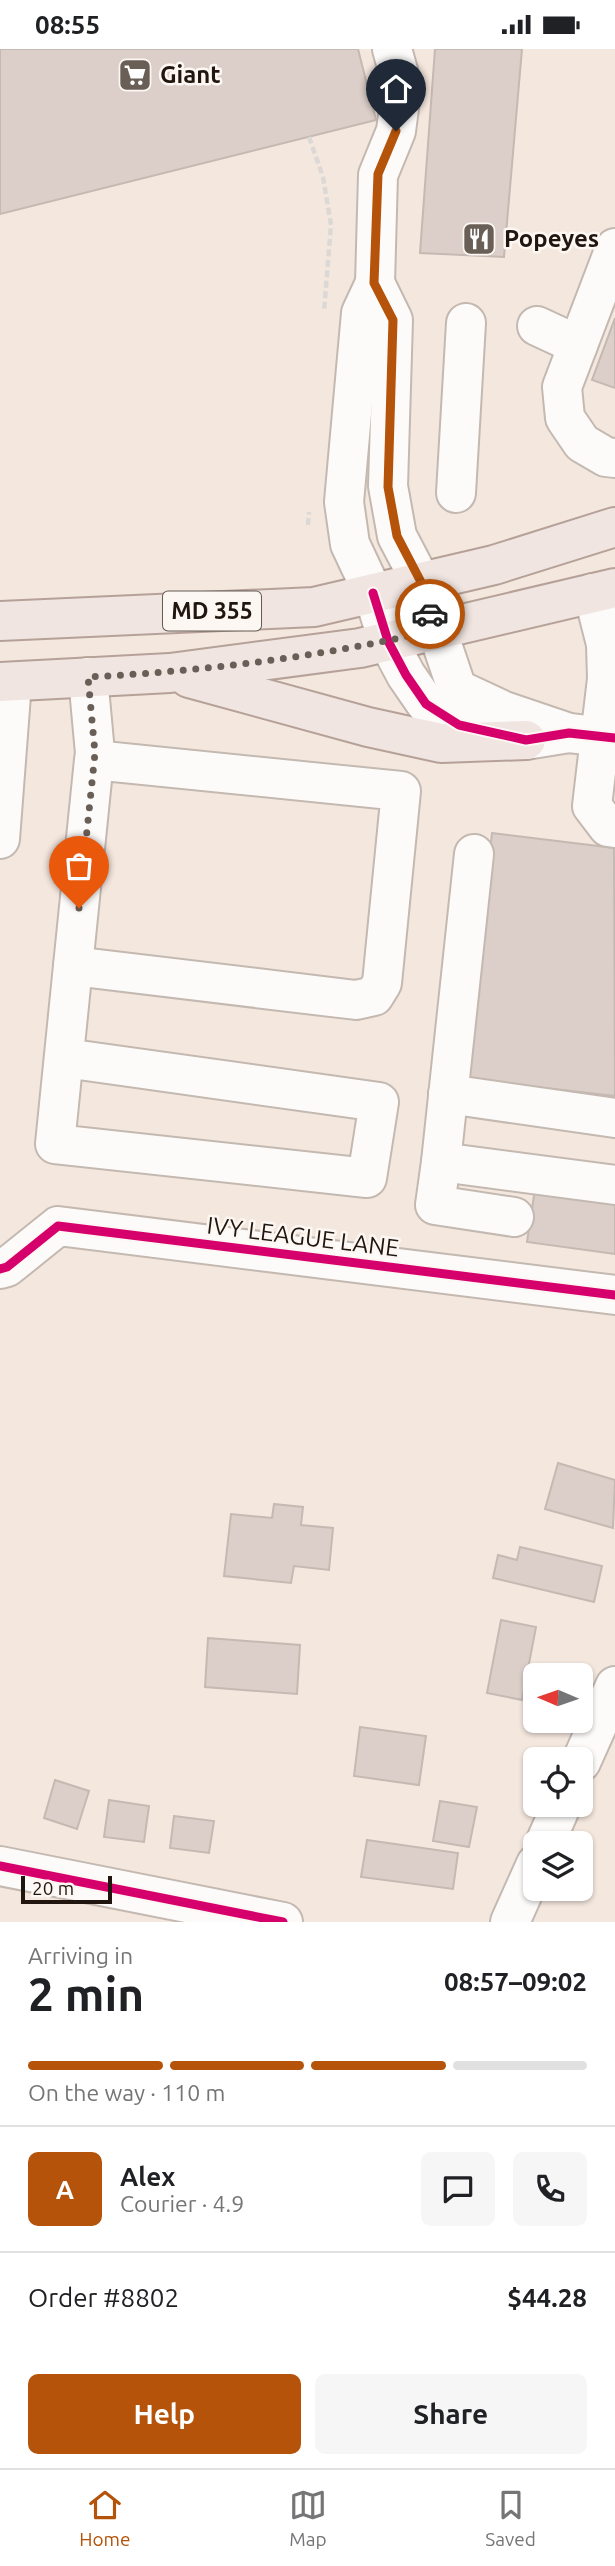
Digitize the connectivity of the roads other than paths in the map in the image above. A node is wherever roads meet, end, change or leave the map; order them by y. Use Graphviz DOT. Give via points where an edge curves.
graph roads {
  1 [pos="392,49"];
  2 [pos="615,248"];
  3 [pos="374,283"];
  4 [pos="466,323"];
  5 [pos="537,326"];
  6 [pos="578,345"];
  7 [pos="615,458"];
  8 [pos="456,493"];
  9 [pos="615,527"];
  10 [pos="421,582"];
  11 [pos="604,591"];
  12 [pos="373,593"];
  13 [pos="0,621"];
  14 [pos="435,630"];
  15 [pos="388,642"];
  16 [pos="170,673"];
  17 [pos="88,677"];
  18 [pos="6,682"];
  19 [pos="595,736"];
  20 [pos="526,740"];
  21 [pos="94,760"];
  22 [pos="615,828"];
  23 [pos="0,839"];
  24 [pos="474,854"];
  25 [pos="73,966"];
  26 [pos="65,1058"];
  27 [pos="449,1094"];
  28 [pos="615,1118"];
  29 [pos="441,1162"];
  30 [pos="615,1185"];
  31 [pos="514,1217"];
  32 [pos="0,1269"];
  33 [pos="615,1295"];
  34 [pos="615,1686"];
  35 [pos="588,1747"];
  36 [pos="0,1866"];
  37 [pos="523,1893"];
  38 [pos="283,1922"];
  39 [pos="510,1922"];
  1 -- 3 [label="street" via="402,85 396,131 378,174"];
  2 -- 6 [label="street"];
  3 -- 10 [label="street" via="393,320 388,487 397,536"];
  3 -- 12 [label="street" via="361,313 344,502 350,544"];
  4 -- 8 [label="street"];
  5 -- 6 [label="street"];
  6 -- 7 [label="street" via="562,387 565,418 582,443"];
  9 -- 10 [label="main road, MD 355" via="494,565"];
  10 -- 12 [label="main road, MD 355"];
  10 -- 14 [label="street"];
  11 -- 14 [label="main road, MD 355"];
  11 -- 19 [label="street" via="607,662"];
  12 -- 13 [label="main road, MD 355" via="314,607"];
  12 -- 15 [label="street"];
  14 -- 15 [label="main road, MD 355"];
  14 -- 19 [label="street" via="457,689 504,711"];
  15 -- 16 [label="main road, MD 355"];
  15 -- 20 [label="street" via="426,704 459,725"];
  16 -- 17 [label="main road, MD 355"];
  16 -- 20 [label="main road" via="441,743"];
  17 -- 18 [label="main road, MD 355"];
  17 -- 21 [label="street"];
  18 -- 23 [label="street"];
  19 -- 20 [label="street"];
  19 -- 22 [label="street" via="593,806 608,827"];
  21 -- 25 [label="street"];
  21 -- 25 [label="street" via="401,792 382,983 374,996 356,1000"];
  24 -- 27 [label="street"];
  25 -- 26 [label="street"];
  26 -- 26 [label="street" via="55,1143 368,1178 379,1102"];
  27 -- 28 [label="street"];
  27 -- 29 [label="street"];
  29 -- 30 [label="street"];
  29 -- 31 [label="street" via="435,1205"];
  32 -- 33 [label="street, IVY LEAGUE LANE" via="58,1226"];
  34 -- 35 [label="street"];
  36 -- 38 [label="street"];
  37 -- 39 [label="street"];
}
